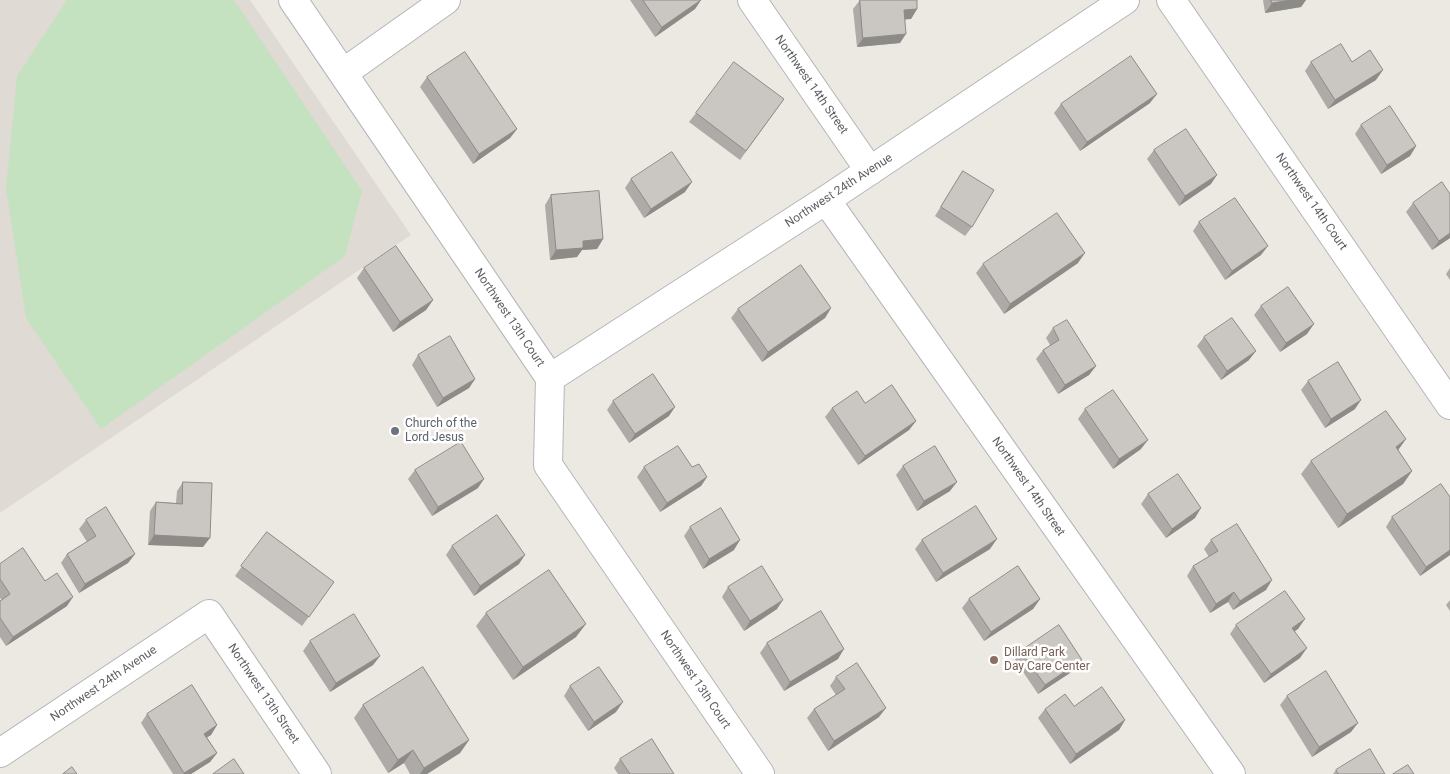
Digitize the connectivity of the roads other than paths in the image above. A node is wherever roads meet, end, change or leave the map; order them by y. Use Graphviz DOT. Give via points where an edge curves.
graph roads {
  1 [pos="293,0"];
  2 [pos="446,0"];
  3 [pos="752,0"];
  4 [pos="1126,0"];
  5 [pos="1171,0"];
  6 [pos="343,73"];
  7 [pos="870,171"];
  8 [pos="826,200"];
  9 [pos="550,378"];
  10 [pos="1450,405"];
  11 [pos="209,614"];
  12 [pos="0,753"];
  13 [pos="317,774"];
  14 [pos="760,774"];
  15 [pos="1231,774"];
  1 -- 6 [label="street, Northwest 13th Court"];
  2 -- 6 [label="street"];
  3 -- 7 [label="street, Northwest 14th Street"];
  4 -- 7 [label="street, Northwest 24th Avenue"];
  5 -- 10 [label="street, Northwest 14th Court"];
  6 -- 9 [label="street, Northwest 13th Court"];
  7 -- 8 [label="street, Northwest 24th Avenue"];
  8 -- 9 [label="street, Northwest 24th Avenue"];
  8 -- 15 [label="street, Northwest 14th Street"];
  9 -- 14 [label="street, Northwest 13th Court" via="548,465"];
  11 -- 12 [label="street, Northwest 24th Avenue"];
  11 -- 13 [label="street, Northwest 13th Street"];
}
